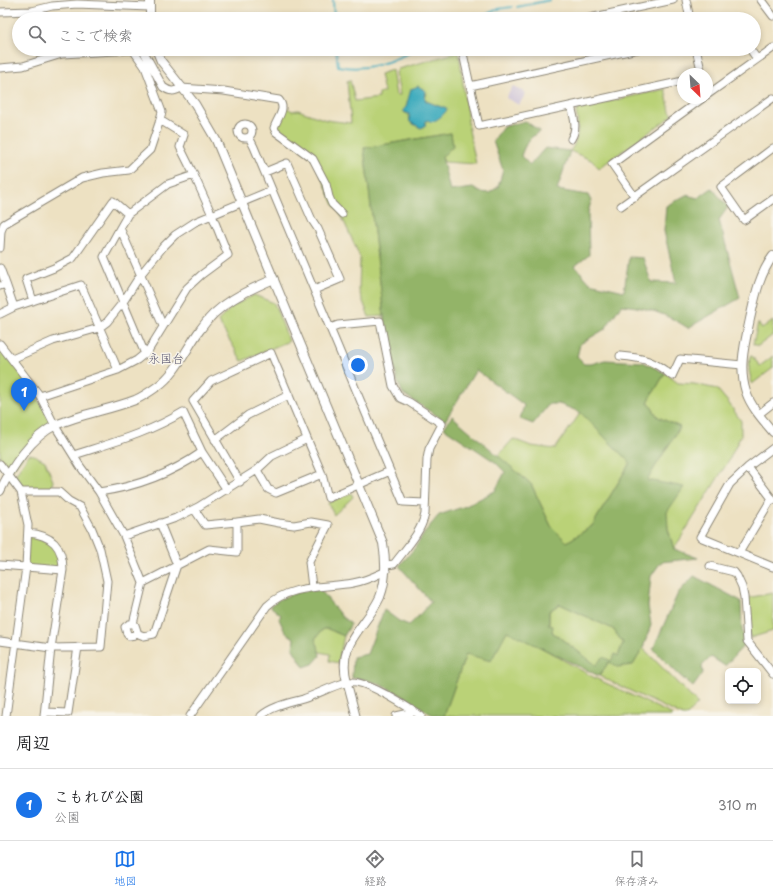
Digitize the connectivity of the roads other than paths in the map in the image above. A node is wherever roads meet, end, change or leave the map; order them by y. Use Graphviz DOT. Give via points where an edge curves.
graph roads {
  1 [pos="673,0"];
  2 [pos="686,0"];
  3 [pos="761,0"];
  4 [pos="150,3"];
  5 [pos="0,12"];
  6 [pos="617,12"];
  7 [pos="689,12"];
  8 [pos="773,16"];
  9 [pos="773,48"];
  10 [pos="56,56"];
  11 [pos="137,56"];
  12 [pos="146,56"];
  13 [pos="159,56"];
  14 [pos="464,56"];
  15 [pos="606,56"];
  16 [pos="698,56"];
  17 [pos="755,56"];
  18 [pos="757,59"];
  19 [pos="0,68"];
  20 [pos="701,68"];
  21 [pos="677,82"];
  22 [pos="470,86"];
  23 [pos="182,88"];
  24 [pos="713,91"];
  25 [pos="773,98"];
  26 [pos="695,104"];
  27 [pos="572,106"];
  28 [pos="160,120"];
  29 [pos="249,137"];
  30 [pos="571,139"];
  31 [pos="773,148"];
  32 [pos="265,172"];
  33 [pos="194,175"];
  34 [pos="272,190"];
  35 [pos="635,197"];
  36 [pos="773,199"];
  37 [pos="243,202"];
  38 [pos="621,206"];
  39 [pos="128,214"];
  40 [pos="212,214"];
  41 [pos="342,214"];
  42 [pos="120,228"];
  43 [pos="0,248"];
  44 [pos="773,256"];
  45 [pos="0,268"];
  46 [pos="141,274"];
  47 [pos="274,278"];
  48 [pos="3,285"];
  49 [pos="314,290"];
  50 [pos="33,301"];
  51 [pos="123,302"];
  52 [pos="14,307"];
  53 [pos="0,314"];
  54 [pos="163,326"];
  55 [pos="99,328"];
  56 [pos="330,328"];
  57 [pos="0,344"];
  58 [pos="145,354"];
  59 [pos="620,356"];
  60 [pos="12,359"];
  61 [pos="742,365"];
  62 [pos="118,370"];
  63 [pos="289,395"];
  64 [pos="40,396"];
  65 [pos="773,403"];
  66 [pos="759,414"];
  67 [pos="55,426"];
  68 [pos="773,432"];
  69 [pos="307,439"];
  70 [pos="216,440"];
  71 [pos="773,448"];
  72 [pos="202,452"];
  73 [pos="74,455"];
  74 [pos="0,464"];
  75 [pos="748,467"];
  76 [pos="257,470"];
  77 [pos="390,471"];
  78 [pos="322,474"];
  79 [pos="8,476"];
  80 [pos="240,482"];
  81 [pos="360,484"];
  82 [pos="227,490"];
  83 [pos="0,491"];
  84 [pos="21,492"];
  85 [pos="99,492"];
  86 [pos="772,499"];
  87 [pos="425,503"];
  88 [pos="194,509"];
  89 [pos="237,522"];
  90 [pos="160,523"];
  91 [pos="28,532"];
  92 [pos="124,536"];
  93 [pos="739,553"];
  94 [pos="0,565"];
  95 [pos="177,565"];
  96 [pos="710,566"];
  97 [pos="26,567"];
  98 [pos="773,567"];
  99 [pos="386,568"];
  100 [pos="63,570"];
  101 [pos="143,583"];
  102 [pos="312,587"];
  103 [pos="0,641"];
  104 [pos="14,643"];
  105 [pos="78,647"];
  106 [pos="51,648"];
  107 [pos="773,674"];
  108 [pos="348,682"];
  109 [pos="414,712"];
  110 [pos="45,714"];
  111 [pos="6,716"];
  112 [pos="190,716"];
  113 [pos="261,716"];
  114 [pos="356,716"];
  115 [pos="396,716"];
  116 [pos="421,716"];
  1 -- 6 [label="street"];
  2 -- 7 [label="street"];
  3 -- 8 [label="street"];
  4 -- 5 [label="street" via="77,4 32,11"];
  9 -- 18 [label="street"];
  10 -- 19 [label="street" via="23,66"];
  11 -- 28 [label="street" via="145,67 162,112"];
  12 -- 23 [label="street" via="168,91"];
  13 -- 23 [label="street"];
  14 -- 22 [label="street"];
  15 -- 22 [label="street"];
  16 -- 20 [label="street"];
  17 -- 18 [label="street"];
  18 -- 24 [label="street"];
  21 -- 27 [label="street"];
  22 -- 27 [label="street" via="479,126"];
  23 -- 37 [label="street" via="206,122"];
  23 -- 41 [label="street" via="224,91 279,100 283,109 274,128 276,132 313,159 326,184 328,197"];
  25 -- 35 [label="street"];
  26 -- 35 [label="street" via="612,164"];
  27 -- 30 [label="street" via="575,126"];
  28 -- 33 [label="street" via="184,134 180,146"];
  28 -- 43 [label="street" via="150,150 128,170 82,178 19,214 4,224"];
  29 -- 32 [label="street"];
  31 -- 36 [label="street" via="721,187 744,220"];
  32 -- 34 [label="street"];
  32 -- 49 [label="street" via="287,163 340,279"];
  33 -- 39 [label="street" via="168,184"];
  33 -- 40 [label="street"];
  34 -- 37 [label="street"];
  34 -- 49 [label="street"];
  35 -- 38 [label="street"];
  37 -- 40 [label="street"];
  37 -- 47 [label="street"];
  39 -- 42 [label="street"];
  39 -- 50 [label="street" via="113,201 73,258 26,279"];
  40 -- 46 [label="street" via="175,235"];
  40 -- 54 [label="street" via="228,255 187,288"];
  42 -- 46 [label="street"];
  42 -- 51 [label="street" via="104,257"];
  44 -- 61 [label="street" via="758,284"];
  45 -- 48 [label="street"];
  46 -- 51 [label="street"];
  46 -- 54 [label="street"];
  47 -- 67 [label="street" via="245,292 213,314 200,329 177,367 159,385 135,400"];
  47 -- 81 [label="street"];
  48 -- 52 [label="street"];
  49 -- 56 [label="street"];
  50 -- 52 [label="street"];
  50 -- 55 [label="street" via="81,285"];
  51 -- 55 [label="street" via="108,322"];
  51 -- 58 [label="street"];
  52 -- 53 [label="street"];
  54 -- 58 [label="street"];
  55 -- 60 [label="street" via="53,341"];
  55 -- 62 [label="street"];
  56 -- 77 [label="street"];
  56 -- 87 [label="street" via="380,321 393,386 400,398 442,424 427,459"];
  57 -- 60 [label="street"];
  58 -- 62 [label="street"];
  59 -- 61 [label="street" via="647,359 672,376 680,360"];
  60 -- 64 [label="street"];
  61 -- 66 [label="street" via="748,396"];
  62 -- 64 [label="street"];
  63 -- 69 [label="street"];
  63 -- 70 [label="street" via="248,415"];
  63 -- 70 [label="street" via="271,353 211,381 193,401"];
  64 -- 67 [label="street"];
  65 -- 66 [label="street"];
  66 -- 68 [label="street"];
  67 -- 73 [label="street"];
  67 -- 79 [label="street" via="37,438 22,454"];
  69 -- 76 [label="street" via="272,456"];
  69 -- 78 [label="street"];
  70 -- 80 [label="street"];
  71 -- 75 [label="street"];
  72 -- 73 [label="street" via="183,412 143,432"];
  72 -- 82 [label="street"];
  72 -- 85 [label="street" via="151,478 115,490"];
  73 -- 85 [label="street"];
  74 -- 79 [label="street"];
  75 -- 86 [label="street"];
  75 -- 93 [label="street" via="730,484 700,537"];
  76 -- 78 [label="street" via="268,489 276,493"];
  76 -- 80 [label="street"];
  77 -- 81 [label="street"];
  77 -- 87 [label="street" via="402,502"];
  78 -- 81 [label="street" via="328,498"];
  79 -- 83 [label="street"];
  79 -- 84 [label="street"];
  80 -- 82 [label="street"];
  81 -- 99 [label="street" via="383,543"];
  82 -- 88 [label="street"];
  84 -- 91 [label="street"];
  84 -- 105 [label="street" via="59,492 80,507 100,549 107,581 102,647"];
  85 -- 92 [label="street"];
  86 -- 93 [label="street"];
  87 -- 99 [label="street" via="426,514 420,528 394,564"];
  88 -- 89 [label="street" via="205,525"];
  88 -- 90 [label="street"];
  89 -- 95 [label="street" via="237,552 209,549"];
  89 -- 102 [label="street" via="259,519 294,525 311,522 328,525 309,562"];
  90 -- 92 [label="street"];
  90 -- 95 [label="street"];
  91 -- 97 [label="street"];
  91 -- 100 [label="street" via="47,537 56,545 63,559"];
  92 -- 101 [label="street"];
  93 -- 98 [label="street"];
  94 -- 97 [label="street"];
  95 -- 101 [label="street"];
  95 -- 101 [label="street" via="154,634 144,636 136,633 129,636 125,630 126,626 133,624"];
  96 -- 107 [label="street" via="734,572 738,576 744,597 747,641"];
  97 -- 100 [label="street"];
  97 -- 104 [label="street"];
  99 -- 102 [label="street" via="358,582"];
  99 -- 108 [label="street" via="380,596 357,630 346,652 345,669"];
  100 -- 106 [label="street"];
  102 -- 112 [label="street" via="278,597 268,606"];
  103 -- 104 [label="street"];
  104 -- 106 [label="street"];
  104 -- 111 [label="street"];
  105 -- 106 [label="street"];
  105 -- 110 [label="street" via="68,713"];
  106 -- 110 [label="street"];
  108 -- 109 [label="street" via="368,685"];
  108 -- 113 [label="street" via="270,710"];
  108 -- 114 [label="street"];
  109 -- 115 [label="street"];
  109 -- 116 [label="street"];
}
